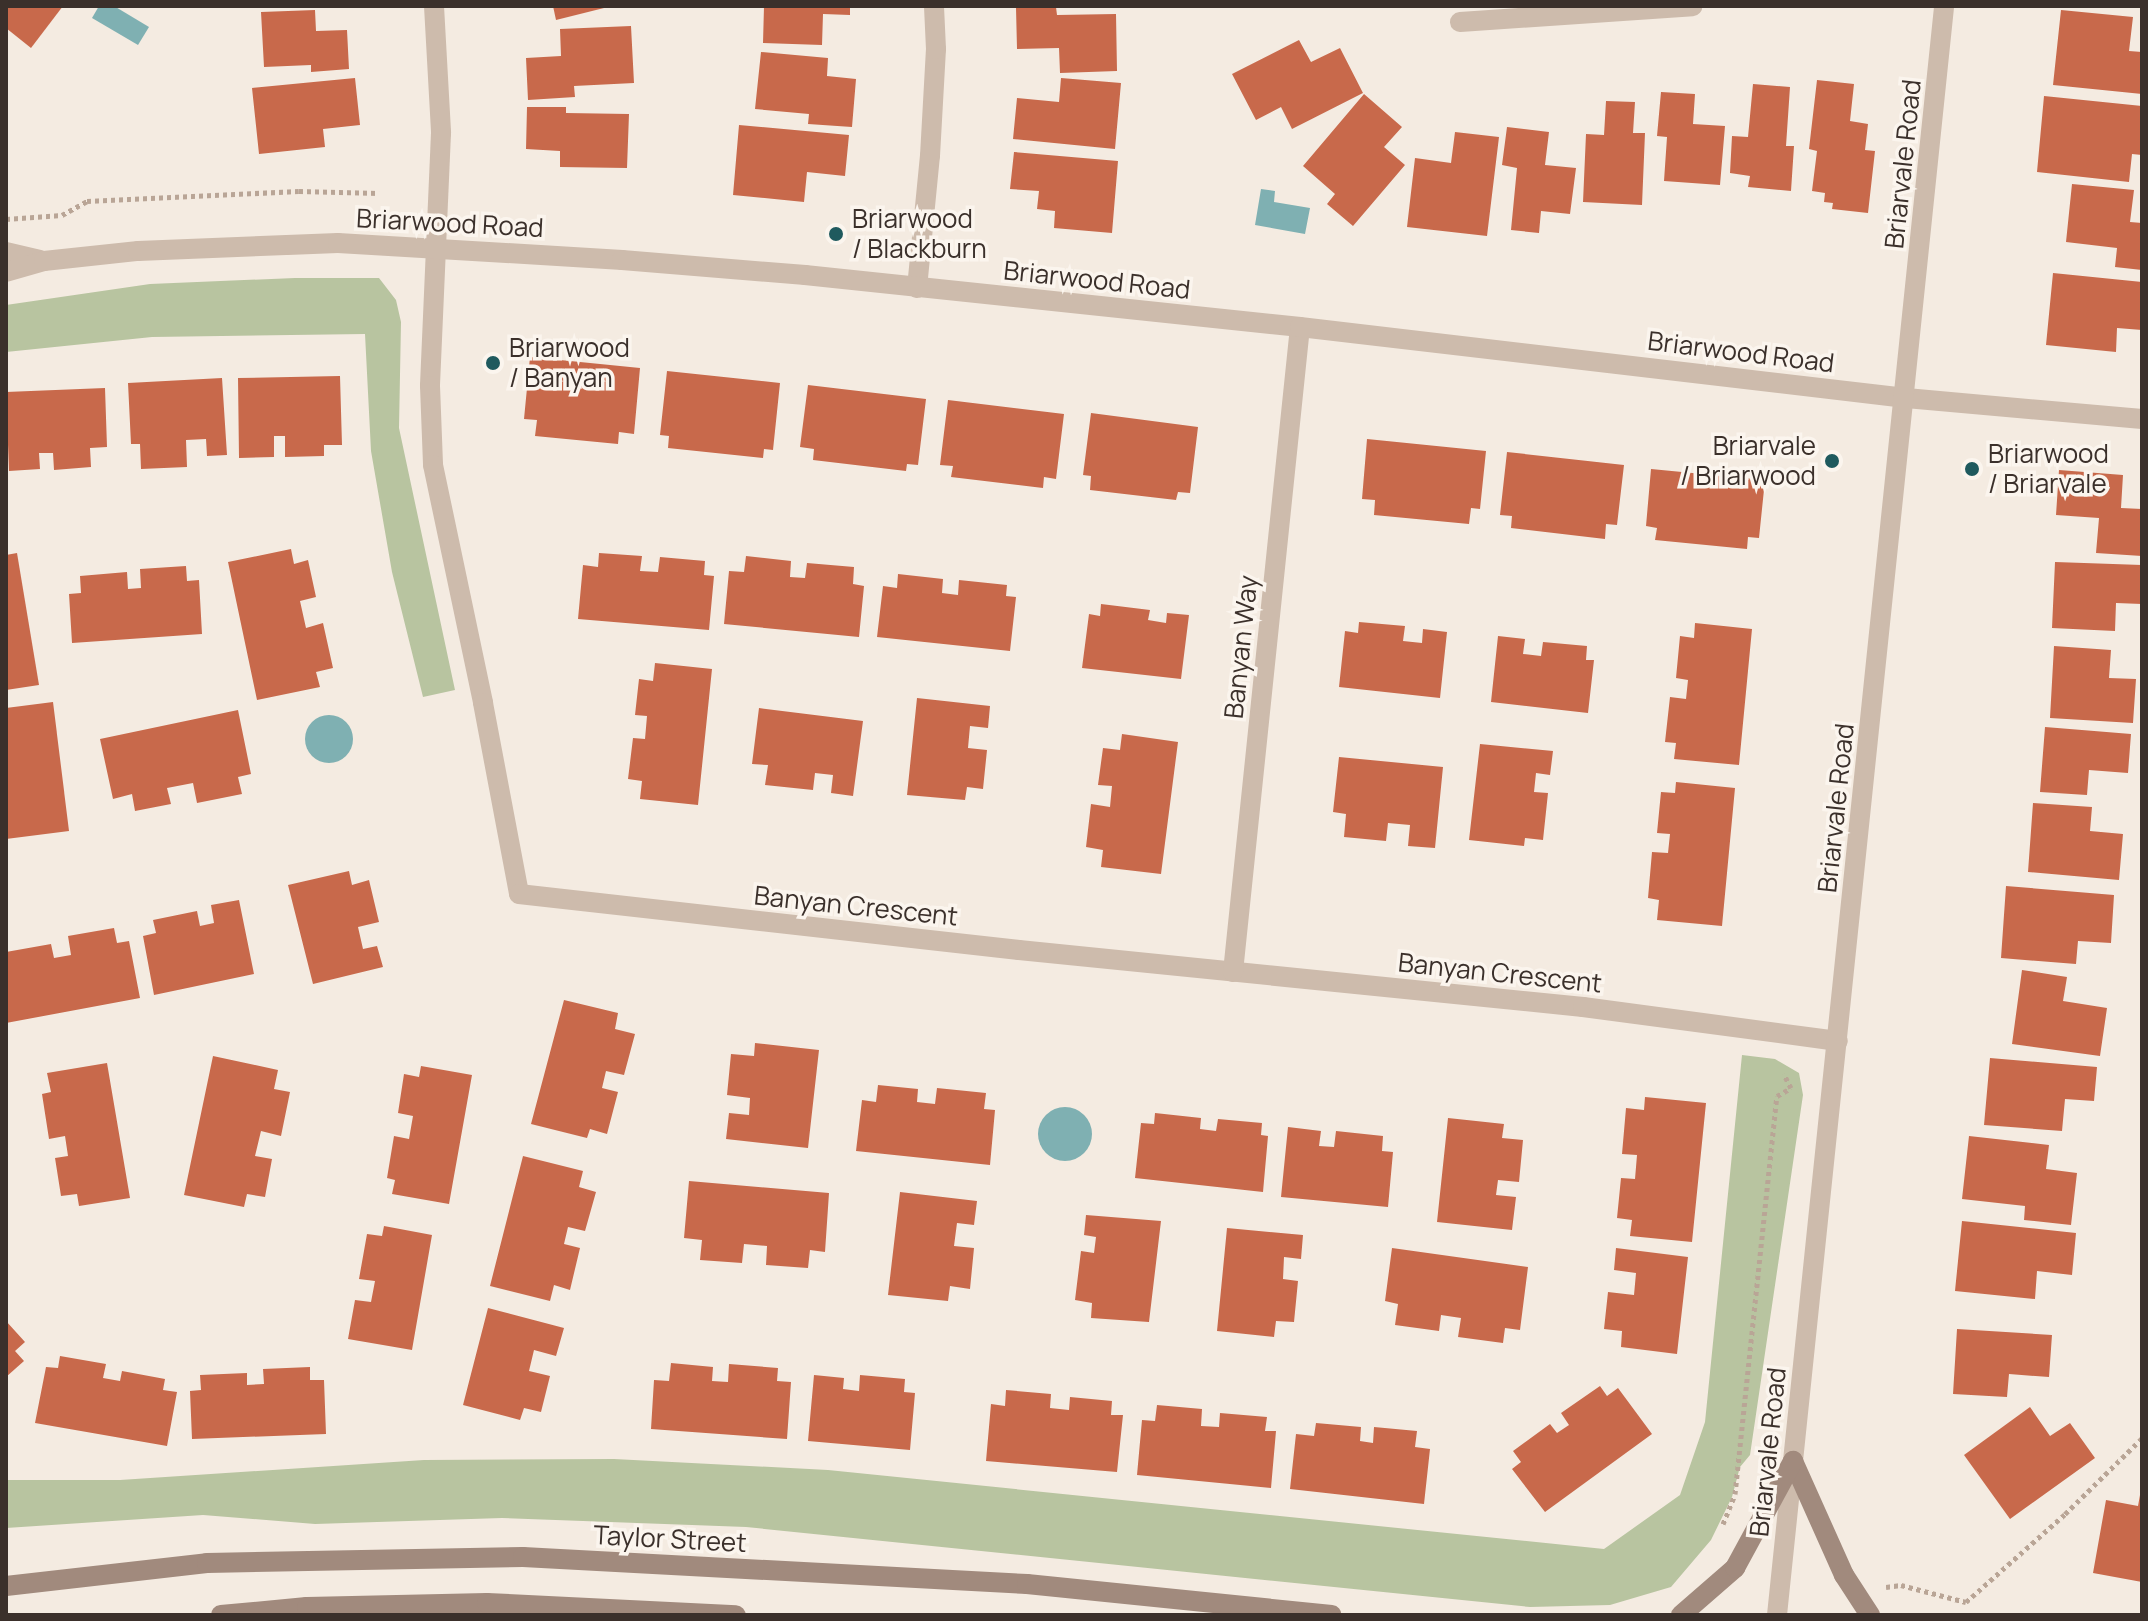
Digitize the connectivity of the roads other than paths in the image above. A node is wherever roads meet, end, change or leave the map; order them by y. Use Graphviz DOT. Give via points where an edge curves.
graph roads {
  1 [pos="434,6"];
  2 [pos="934,6"];
  3 [pos="1692,6"];
  4 [pos="1944,6"];
  5 [pos="1460,22"];
  6 [pos="438,248"];
  7 [pos="6,252"];
  8 [pos="44,261"];
  9 [pos="6,272"];
  10 [pos="917,288"];
  11 [pos="1300,327"];
  12 [pos="1906,398"];
  13 [pos="2142,419"];
  14 [pos="1233,972"];
  15 [pos="1838,1041"];
  16 [pos="1793,1461"];
  17 [pos="6,1576"];
  18 [pos="49,1580"];
  19 [pos="6,1586"];
  20 [pos="221,1615"];
  21 [pos="736,1615"];
  22 [pos="1331,1615"];
  23 [pos="1681,1615"];
  24 [pos="1777,1615"];
  25 [pos="1870,1615"];
  1 -- 6 [label="street" via="441,133"];
  2 -- 10 [label="street" via="930,156"];
  3 -- 5 [label="street"];
  4 -- 12 [label="street, Briarvale Road"];
  6 -- 8 [label="street, Briarwood Road" via="307,244"];
  6 -- 10 [label="street, Briarwood Road"];
  6 -- 14 [label="street, Banyan Crescent" via="430,386 433,465 519,894"];
  7 -- 8 [label="street, Briarwood Road"];
  8 -- 9 [label="street, Briarwood Road"];
  10 -- 11 [label="street, Briarwood Road"];
  11 -- 12 [label="street, Briarwood Road"];
  11 -- 14 [label="street, Banyan Way"];
  12 -- 13 [label="street, Briarwood Road"];
  12 -- 15 [label="street, Briarvale Road"];
  14 -- 15 [label="street, Banyan Crescent" via="1598,1009"];
  15 -- 16 [label="street, Briarvale Road"];
  16 -- 23 [label="main road" via="1735,1568"];
  16 -- 24 [label="street, Briarvale Road"];
  16 -- 25 [label="main road" via="1844,1575"];
  17 -- 18 [label="main road"];
  18 -- 19 [label="main road, Taylor Street"];
  18 -- 22 [label="main road, Taylor Street" via="207,1563 523,1557 1027,1584"];
  20 -- 21 [label="main road" via="307,1607 487,1603"];
}
